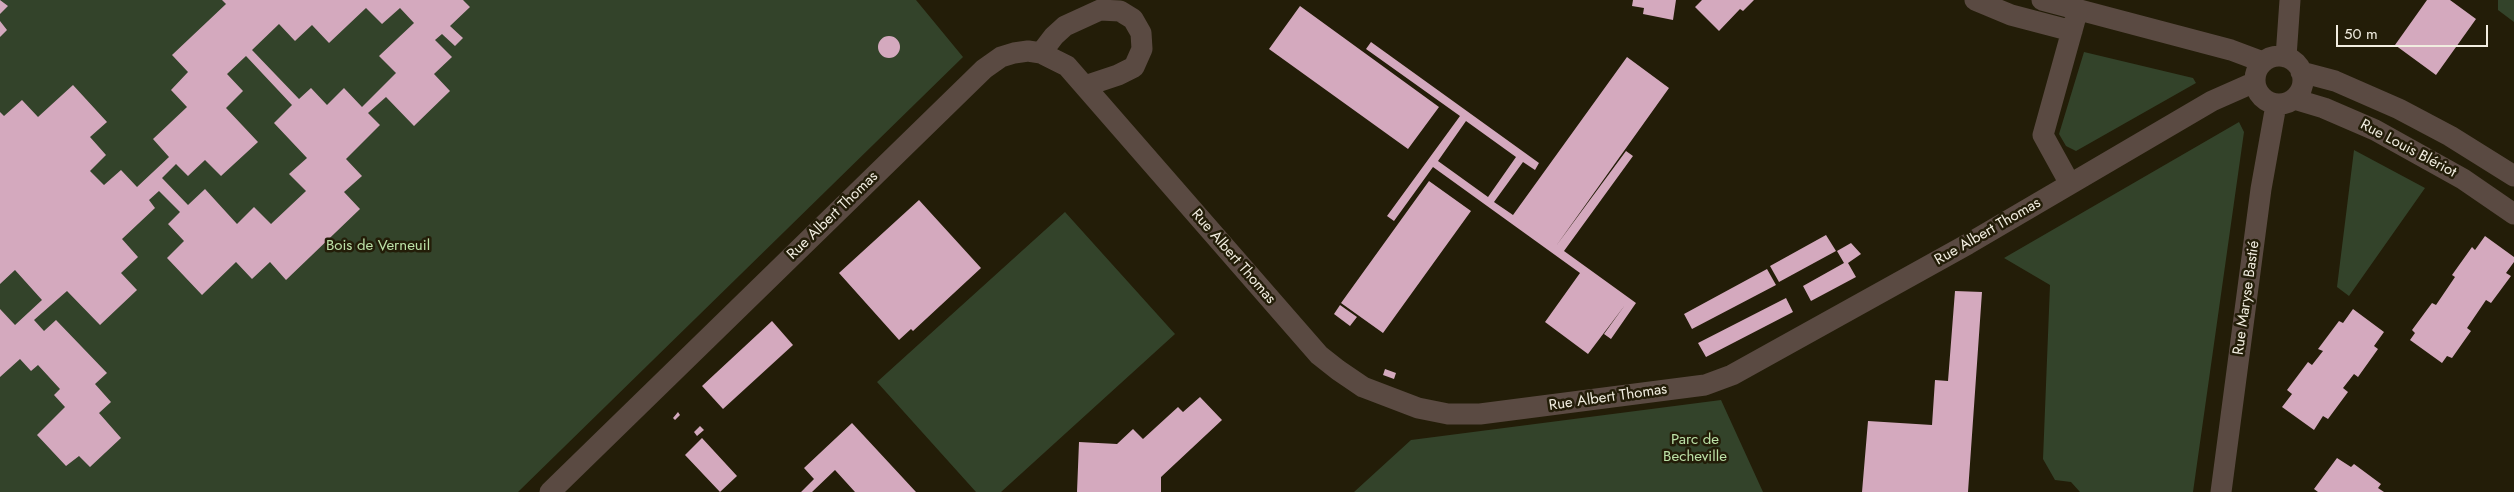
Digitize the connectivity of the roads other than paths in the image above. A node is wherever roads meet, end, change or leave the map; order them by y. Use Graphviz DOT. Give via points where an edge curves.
graph roads {
  1 [pos="1975,0"];
  2 [pos="2042,0"];
  3 [pos="2290,0"];
  4 [pos="2078,9"];
  5 [pos="2072,31"];
  6 [pos="1041,53"];
  7 [pos="2286,57"];
  8 [pos="2263,62"];
  9 [pos="2302,72"];
  10 [pos="2255,82"];
  11 [pos="1085,86"];
  12 [pos="2285,102"];
  13 [pos="2514,176"];
  14 [pos="2070,184"];
  15 [pos="2512,208"];
  16 [pos="550,492"];
  17 [pos="2221,492"];
  1 -- 5 [label="street" via="2011,16"];
  2 -- 4 [label="street"];
  3 -- 7 [label="street"];
  4 -- 5 [label="street"];
  4 -- 8 [label="street" via="2232,50"];
  5 -- 14 [label="street" via="2042,135"];
  6 -- 11 [label="street, Rue Albert Thomas" via="1067,66"];
  6 -- 11 [label="street" via="1065,26 1100,10 1120,11 1134,19 1141,33 1142,49 1134,67 1118,76"];
  6 -- 16 [label="street, Rue Albert Thomas" via="1014,53 1001,57 984,69"];
  7 -- 8 [label="street"];
  7 -- 9 [label="street" via="2295,62"];
  8 -- 10 [label="street" via="2257,69"];
  9 -- 12 [label="street" via="2302,86"];
  9 -- 13 [label="street, Rue Louis Blériot" via="2335,81 2399,110 2450,136"];
  10 -- 12 [label="street" via="2259,95 2266,102"];
  10 -- 14 [label="street, Rue Albert Thomas" via="2212,101"];
  11 -- 14 [label="street, Rue Albert Thomas" via="1319,355 1363,387 1418,408 1448,414 1480,414 1705,385 1732,375 1856,308"];
  12 -- 15 [label="street, Rue Louis Blériot" via="2324,108 2375,130"];
  12 -- 17 [label="street, Rue Maryse Bastié" via="2262,189"];
}
